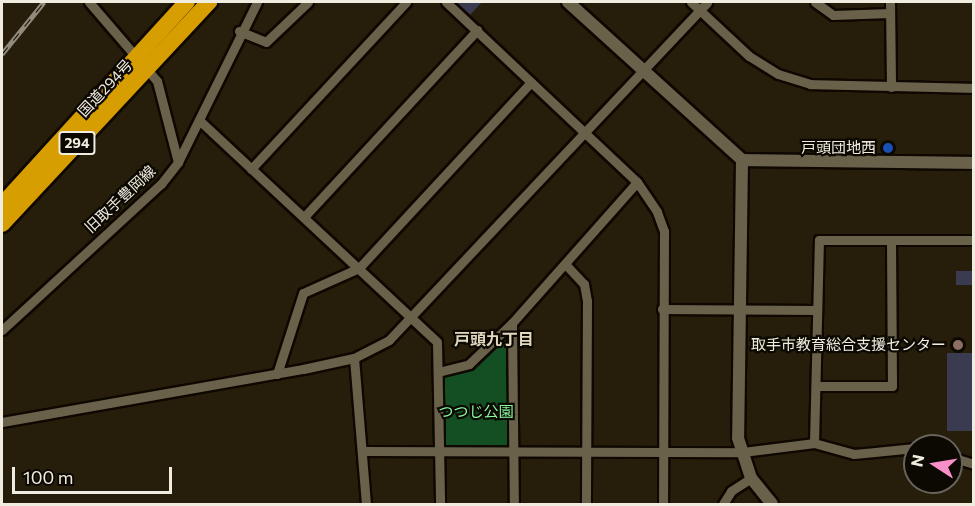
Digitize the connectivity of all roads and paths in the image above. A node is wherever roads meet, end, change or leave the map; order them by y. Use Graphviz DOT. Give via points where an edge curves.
graph roads {
  1 [pos="89,2"];
  2 [pos="187,2"];
  3 [pos="209,2"];
  4 [pos="257,2"];
  5 [pos="308,2"];
  6 [pos="406,2"];
  7 [pos="446,2"];
  8 [pos="568,2"];
  9 [pos="691,2"];
  10 [pos="706,2"];
  11 [pos="815,2"];
  12 [pos="890,2"];
  13 [pos="700,10"];
  14 [pos="890,13"];
  15 [pos="477,30"];
  16 [pos="239,31"];
  17 [pos="134,58"];
  18 [pos="147,70"];
  19 [pos="643,72"];
  20 [pos="531,82"];
  21 [pos="891,87"];
  22 [pos="974,88"];
  23 [pos="199,120"];
  24 [pos="586,134"];
  25 [pos="742,160"];
  26 [pos="178,162"];
  27 [pos="974,164"];
  28 [pos="251,169"];
  29 [pos="32,172"];
  30 [pos="638,182"];
  31 [pos="2,191"];
  32 [pos="304,217"];
  33 [pos="3,219"];
  34 [pos="891,240"];
  35 [pos="974,240"];
  36 [pos="567,266"];
  37 [pos="359,268"];
  38 [pos="662,309"];
  39 [pos="741,310"];
  40 [pos="817,310"];
  41 [pos="412,318"];
  42 [pos="512,323"];
  43 [pos="2,330"];
  44 [pos="354,358"];
  45 [pos="438,372"];
  46 [pos="277,375"];
  47 [pos="816,386"];
  48 [pos="2,422"];
  49 [pos="814,443"];
  50 [pos="903,449"];
  51 [pos="363,451"];
  52 [pos="439,451"];
  53 [pos="513,452"];
  54 [pos="586,452"];
  55 [pos="743,452"];
  56 [pos="662,453"];
  57 [pos="751,478"];
  58 [pos="366,504"];
  59 [pos="440,504"];
  60 [pos="514,504"];
  61 [pos="586,504"];
  62 [pos="663,504"];
  63 [pos="723,504"];
  64 [pos="771,504"];
  1 -- 17 [label="street"];
  2 -- 17 [label="highway, 国道294号 / 294"];
  3 -- 18 [label="highway, 国道294号 / 294"];
  4 -- 16 [label="street, 旧取手豊岡線"];
  5 -- 16 [label="street" via="266,42"];
  6 -- 28 [label="street"];
  7 -- 15 [label="street"];
  8 -- 19 [label="street"];
  9 -- 13 [label="street"];
  10 -- 13 [label="street"];
  11 -- 14 [label="street" via="833,15"];
  12 -- 14 [label="street"];
  13 -- 19 [label="street"];
  13 -- 21 [label="street" via="778,74 810,84"];
  14 -- 21 [label="street"];
  15 -- 20 [label="street"];
  15 -- 32 [label="street"];
  16 -- 23 [label="street, 旧取手豊岡線"];
  17 -- 18 [label="street"];
  17 -- 29 [label="highway, 国道294号 / 294"];
  18 -- 26 [label="street" via="166,101 166,128"];
  18 -- 33 [label="highway, 国道294号 / 294"];
  19 -- 24 [label="street"];
  19 -- 25 [label="street"];
  20 -- 24 [label="street"];
  20 -- 37 [label="street"];
  21 -- 22 [label="street"];
  23 -- 26 [label="street, 旧取手豊岡線"];
  23 -- 28 [label="street"];
  24 -- 30 [label="street"];
  24 -- 41 [label="street"];
  25 -- 27 [label="street"];
  25 -- 39 [label="street"];
  26 -- 43 [label="street, 旧取手豊岡線" via="161,184"];
  28 -- 32 [label="street"];
  29 -- 31 [label="highway"];
  29 -- 33 [label="highway, 国道294号 / 294"];
  30 -- 36 [label="street"];
  30 -- 38 [label="street" via="664,231"];
  32 -- 37 [label="street"];
  34 -- 35 [label="street"];
  34 -- 40 [label="street" via="819,240"];
  34 -- 47 [label="street" via="892,386"];
  36 -- 42 [label="street"];
  36 -- 54 [label="street" via="584,284 587,301"];
  37 -- 41 [label="street"];
  37 -- 46 [label="street" via="303,292"];
  38 -- 39 [label="street"];
  38 -- 56 [label="street"];
  39 -- 40 [label="street"];
  39 -- 55 [label="street" via="738,438"];
  40 -- 47 [label="street"];
  41 -- 44 [label="street" via="389,340"];
  41 -- 45 [label="street" via="437,342"];
  42 -- 45 [label="street" via="469,364"];
  42 -- 53 [label="street"];
  44 -- 46 [label="street"];
  44 -- 51 [label="street"];
  45 -- 52 [label="street"];
  46 -- 48 [label="street"];
  47 -- 49 [label="street"];
  49 -- 50 [label="street" via="854,454"];
  49 -- 55 [label="street"];
  51 -- 52 [label="street"];
  51 -- 58 [label="street"];
  52 -- 53 [label="street"];
  52 -- 59 [label="street"];
  53 -- 54 [label="street"];
  53 -- 60 [label="street"];
  54 -- 56 [label="street"];
  54 -- 61 [label="street"];
  55 -- 56 [label="street"];
  55 -- 57 [label="street"];
  56 -- 62 [label="street"];
  57 -- 63 [label="street" via="731,490"];
  57 -- 64 [label="street"];
}
